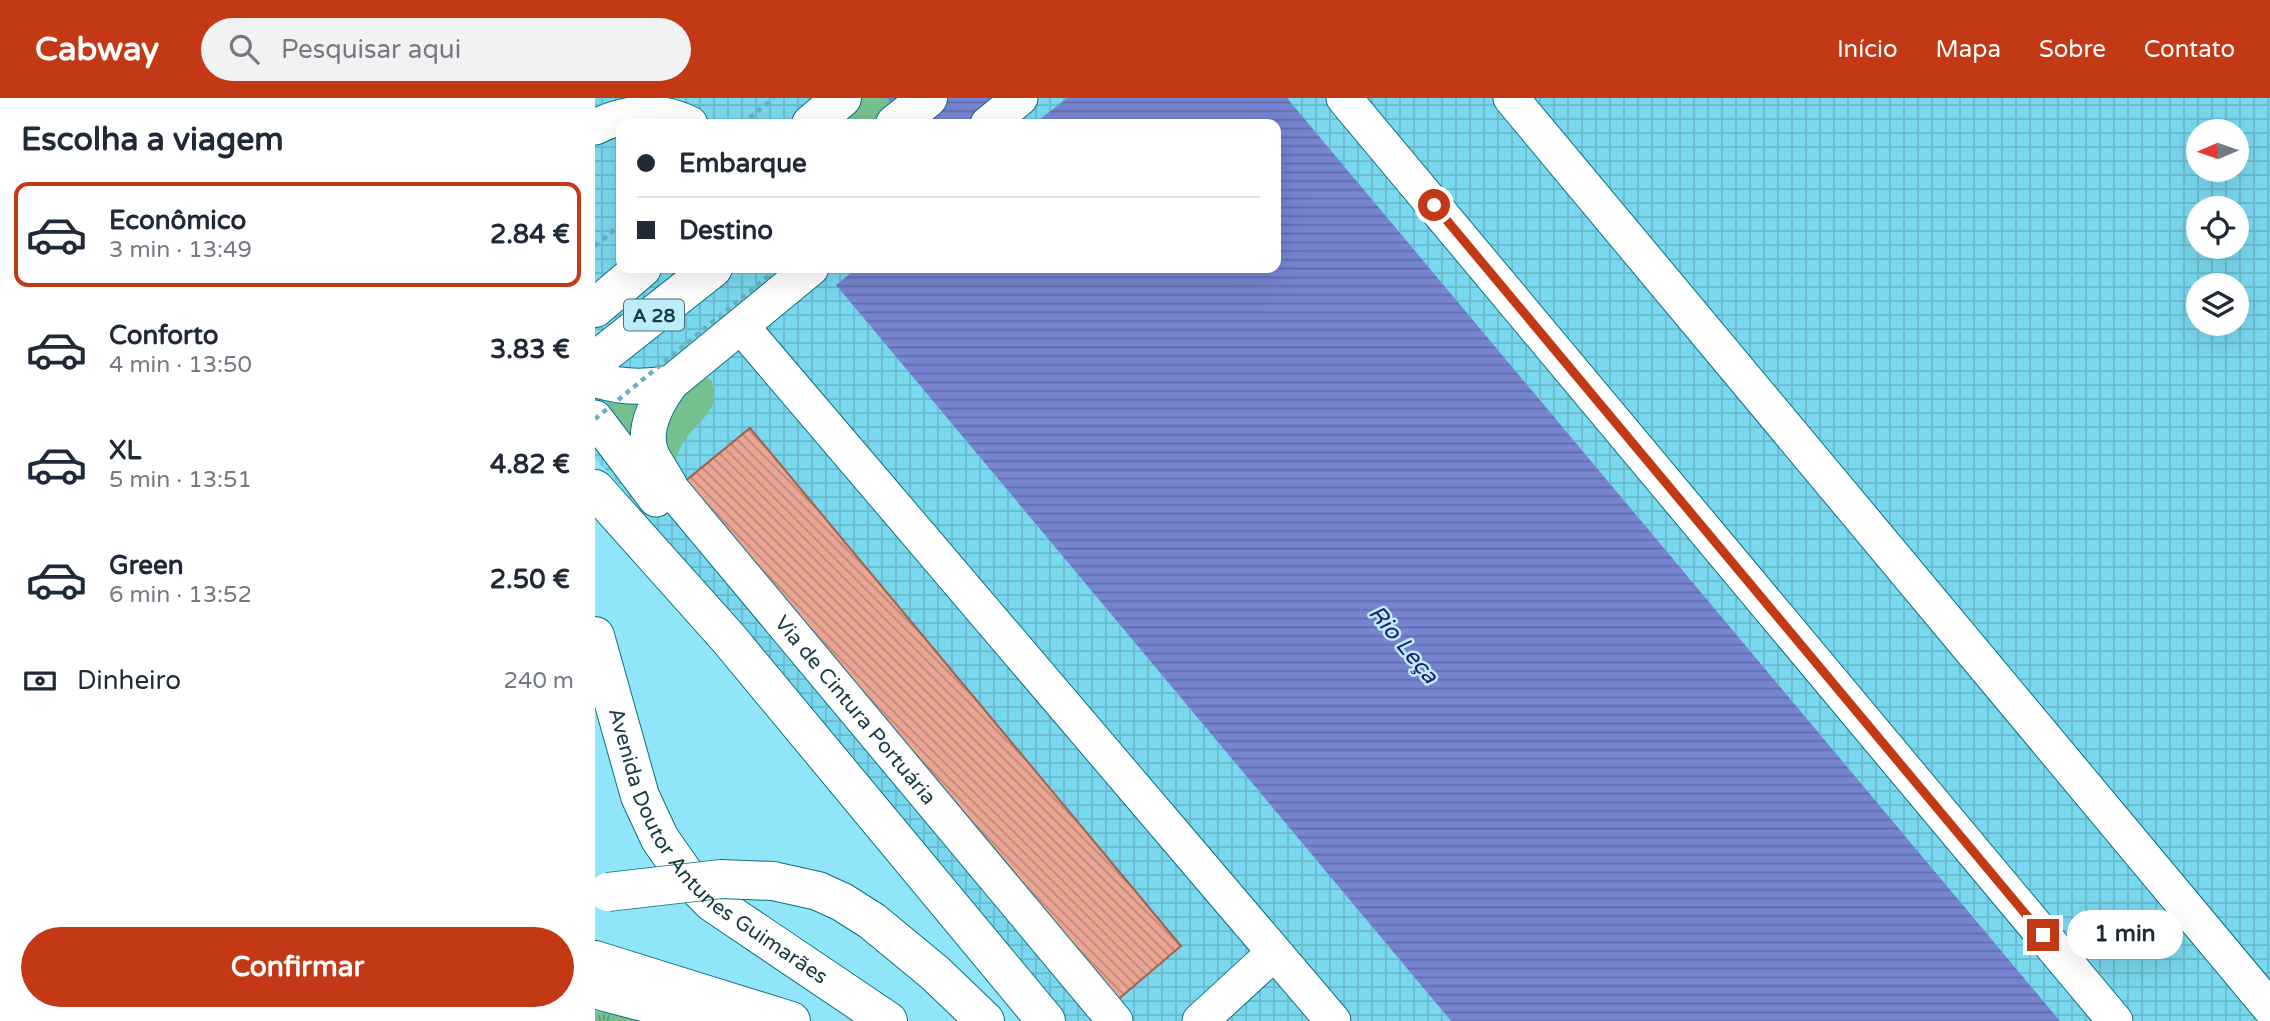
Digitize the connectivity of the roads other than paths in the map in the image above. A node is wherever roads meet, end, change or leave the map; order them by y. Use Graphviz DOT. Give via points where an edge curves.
graph roads {
  1 [pos="604,98"];
  2 [pos="842,98"];
  3 [pos="928,98"];
  4 [pos="1344,98"];
  5 [pos="1511,98"];
  6 [pos="595,109"];
  7 [pos="677,119"];
  8 [pos="817,119"];
  9 [pos="901,119"];
  10 [pos="595,127"];
  11 [pos="636,273"];
  12 [pos="707,273"];
  13 [pos="771,273"];
  14 [pos="805,273"];
  15 [pos="595,308"];
  16 [pos="749,319"];
  17 [pos="595,361"];
  18 [pos="595,379"];
  19 [pos="671,383"];
  20 [pos="595,418"];
  21 [pos="595,489"];
  22 [pos="595,636"];
  23 [pos="601,892"];
  24 [pos="1274,953"];
  25 [pos="595,960"];
  26 [pos="595,991"];
  27 [pos="2270,1008"];
  28 [pos="710,1021"];
  29 [pos="791,1021"];
  30 [pos="888,1021"];
  31 [pos="985,1021"];
  32 [pos="1046,1021"];
  33 [pos="1096,1021"];
  34 [pos="1115,1021"];
  35 [pos="1200,1021"];
  36 [pos="1333,1021"];
  37 [pos="2115,1021"];
  1 -- 6 [label="street"];
  2 -- 8 [label="main road"];
  3 -- 9 [label="main road"];
  4 -- 37 [label="street"];
  5 -- 27 [label="street"];
  7 -- 10 [label="street" via="639,112"];
  11 -- 15 [label="main road, A 28"];
  12 -- 17 [label="main road, A 28"];
  13 -- 16 [label="street, Via de Cintura Portuária" via="768,288"];
  14 -- 16 [label="street, Via de Cintura Portuária"];
  16 -- 19 [label="street, Via de Cintura Portuária"];
  16 -- 24 [label="street"];
  18 -- 19 [label="street" via="645,388"];
  19 -- 34 [label="street, Via de Cintura Portuária" via="657,403 650,426 650,453 672,490"];
  20 -- 33 [label="street, Via de Cintura Portuária" via="659,502"];
  21 -- 32 [label="main road" via="729,639"];
  22 -- 30 [label="main road, Avenida Doutor Antunes Guimarães" via="641,796 660,839 686,876 713,903"];
  23 -- 31 [label="main road, bridge" via="721,879 773,881 818,891 872,921"];
  24 -- 35 [label="street"];
  24 -- 36 [label="street"];
  25 -- 29 [label="main road"];
  26 -- 28 [label="street"];
}
